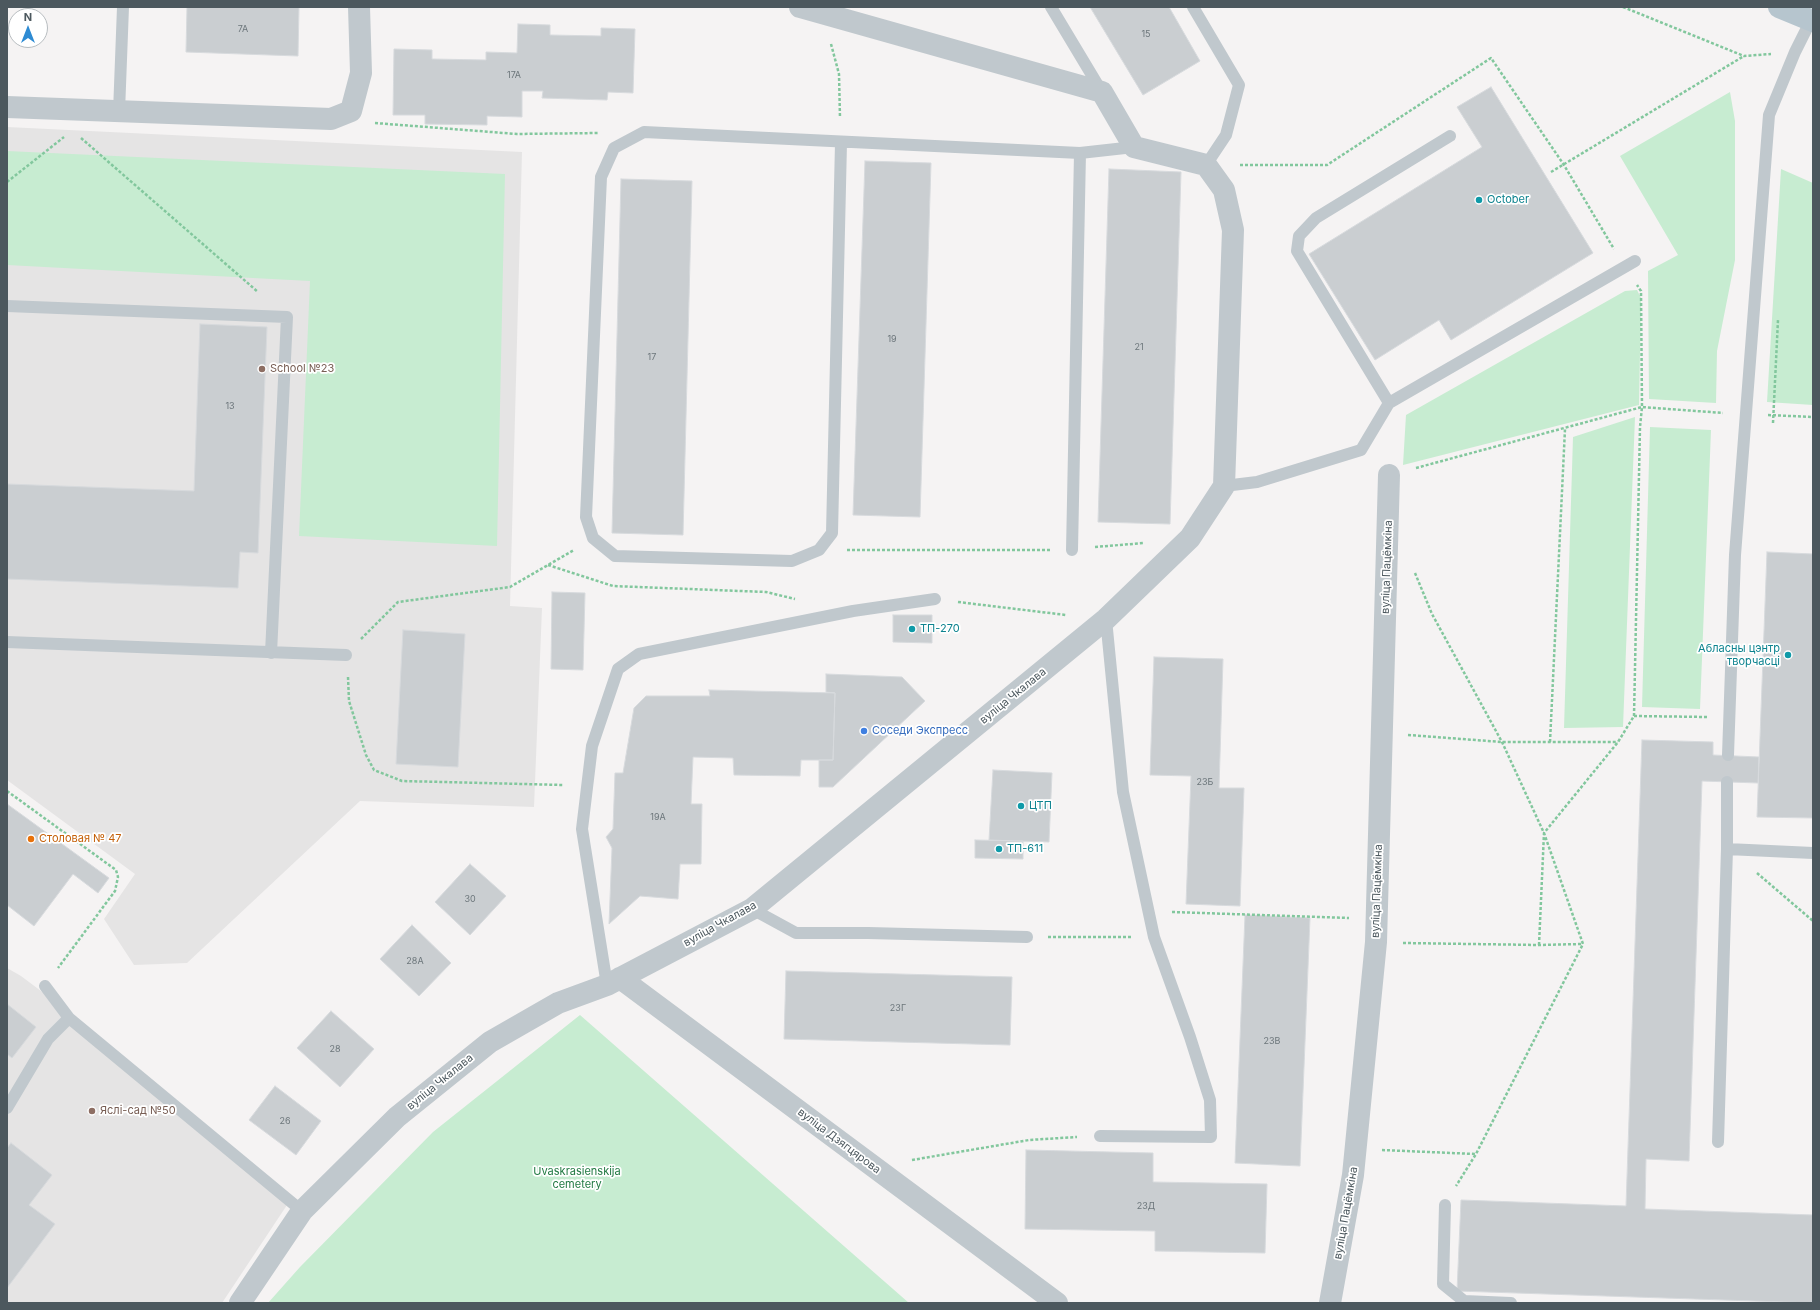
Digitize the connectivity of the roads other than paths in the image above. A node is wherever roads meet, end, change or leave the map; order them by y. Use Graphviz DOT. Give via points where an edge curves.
graph roads {
  1 [pos="123,7"];
  2 [pos="359,7"];
  3 [pos="800,7"];
  4 [pos="1051,7"];
  5 [pos="1193,7"];
  6 [pos="1779,7"];
  7 [pos="829,12"];
  8 [pos="1812,21"];
  9 [pos="1102,92"];
  10 [pos="7,107"];
  11 [pos="119,112"];
  12 [pos="1450,136"];
  13 [pos="841,143"];
  14 [pos="1134,147"];
  15 [pos="1080,153"];
  16 [pos="1206,165"];
  17 [pos="1635,262"];
  18 [pos="7,306"];
  19 [pos="1388,403"];
  20 [pos="1390,475"];
  21 [pos="1224,486"];
  22 [pos="1072,550"];
  23 [pos="935,600"];
  24 [pos="1106,619"];
  25 [pos="7,642"];
  26 [pos="271,653"];
  27 [pos="346,655"];
  28 [pos="1728,755"];
  29 [pos="1727,782"];
  30 [pos="1728,849"];
  31 [pos="1813,853"];
  32 [pos="752,909"];
  33 [pos="1027,937"];
  34 [pos="614,982"];
  35 [pos="45,986"];
  36 [pos="69,1018"];
  37 [pos="7,1108"];
  38 [pos="1100,1136"];
  39 [pos="1718,1142"];
  40 [pos="1445,1205"];
  41 [pos="302,1211"];
  42 [pos="240,1303"];
  43 [pos="1057,1303"];
  44 [pos="1330,1303"];
  45 [pos="1511,1303"];
  1 -- 11 [label="lane"];
  2 -- 11 [label="street" via="361,73 351,111 331,119"];
  3 -- 7 [label="street"];
  4 -- 9 [label="lane"];
  5 -- 16 [label="lane" via="1239,85 1226,135"];
  6 -- 8 [label="main road"];
  7 -- 9 [label="street"];
  8 -- 28 [label="lane" via="1794,52 1769,115 1735,555"];
  9 -- 14 [label="street"];
  10 -- 11 [label="street" via="71,120"];
  12 -- 19 [label="lane" via="1316,218 1298,236 1297,252"];
  13 -- 13 [label="lane" via="832,533 819,550 792,561 615,556 593,538 586,518 601,177 614,148 644,132"];
  13 -- 15 [label="lane"];
  14 -- 15 [label="lane"];
  14 -- 16 [label="street"];
  15 -- 22 [label="lane"];
  16 -- 21 [label="street" via="1224,190 1233,230"];
  17 -- 19 [label="lane"];
  18 -- 26 [label="lane" via="287,317"];
  19 -- 21 [label="lane" via="1361,450 1257,482"];
  20 -- 44 [label="street, вуліца Пацёмкіна" via="1376,942 1354,1175"];
  21 -- 24 [label="street, вуліца Чкалава" via="1190,538"];
  23 -- 34 [label="lane" via="852,611 639,654 618,669 592,746 582,829"];
  24 -- 32 [label="street, вуліца Чкалава"];
  24 -- 38 [label="lane" via="1123,792 1154,937 1210,1100 1211,1137"];
  25 -- 26 [label="lane"];
  26 -- 27 [label="lane"];
  29 -- 30 [label="lane"];
  30 -- 31 [label="lane"];
  30 -- 39 [label="lane"];
  32 -- 33 [label="lane" via="796,933"];
  32 -- 34 [label="street, вуліца Чкалава"];
  34 -- 41 [label="street, вуліца Чкалава" via="558,1003 490,1042 397,1117"];
  34 -- 43 [label="street, вуліца Дзягцярова" via="874,1167"];
  35 -- 36 [label="lane"];
  36 -- 37 [label="lane" via="48,1040"];
  36 -- 41 [label="lane"];
  40 -- 45 [label="lane" via="1444,1284 1464,1301"];
  41 -- 42 [label="street, вуліца Чкалава"];
}
